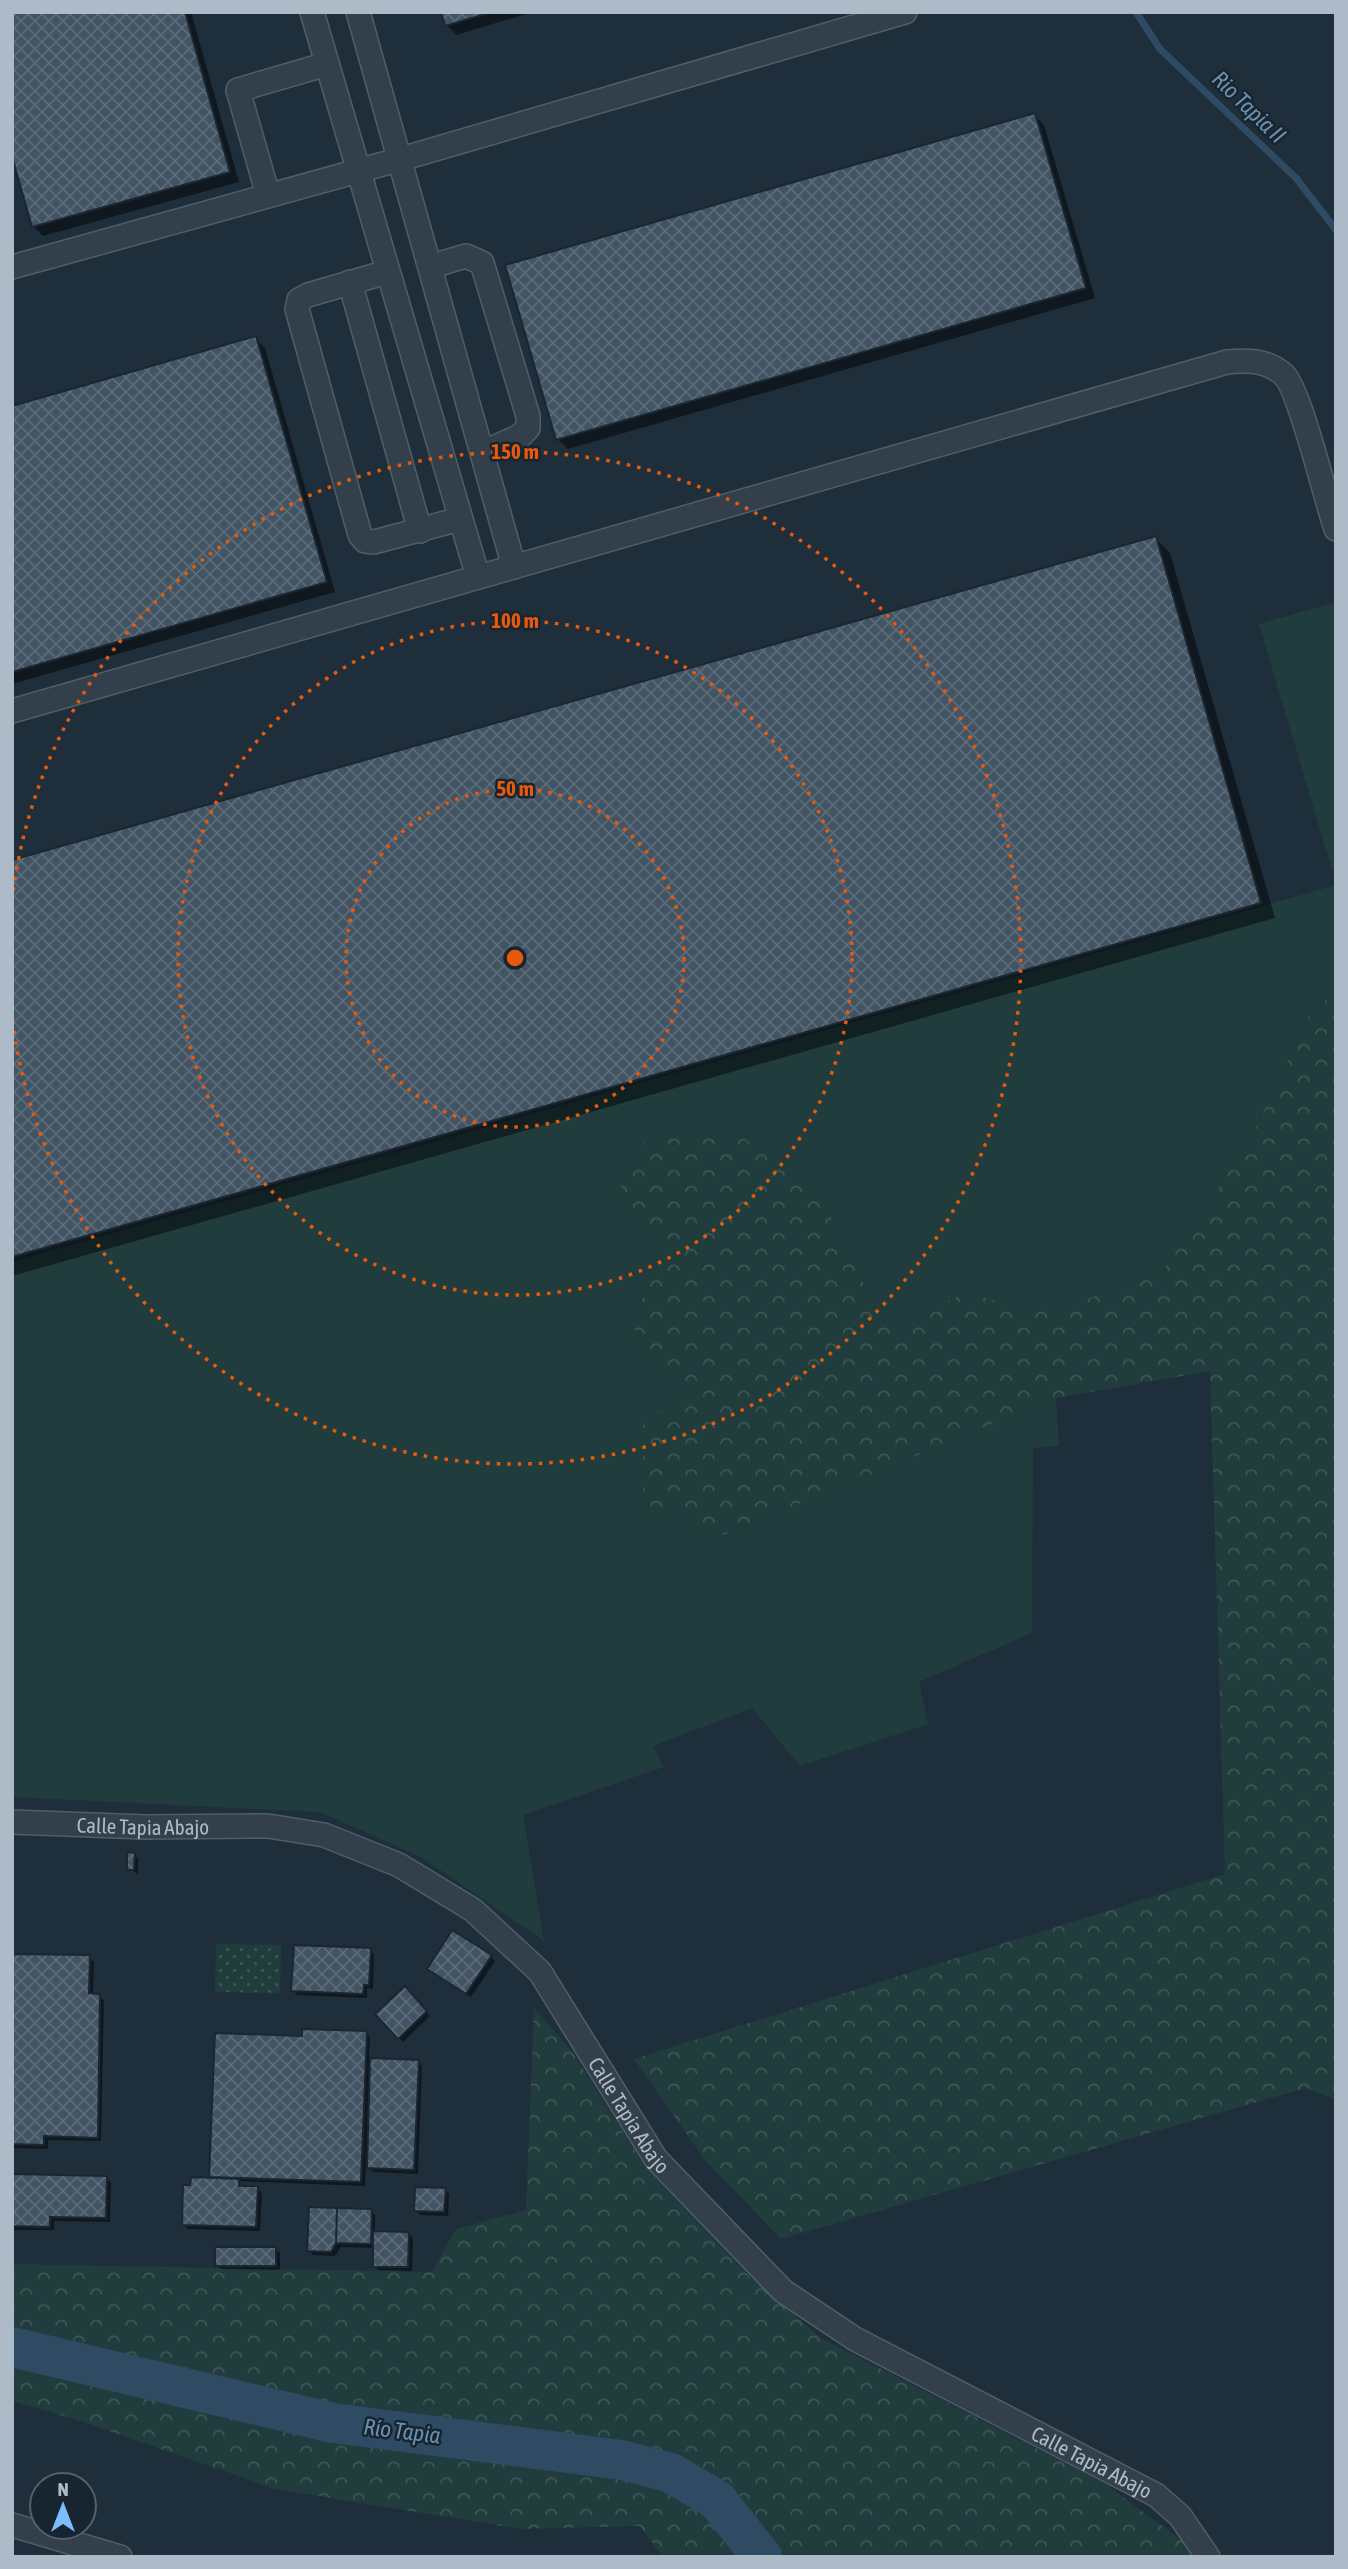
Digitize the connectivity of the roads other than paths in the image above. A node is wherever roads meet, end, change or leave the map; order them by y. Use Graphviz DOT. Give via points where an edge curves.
graph roads {
  1 [pos="312,12"];
  2 [pos="358,12"];
  3 [pos="905,12"];
  4 [pos="327,64"];
  5 [pos="401,159"];
  6 [pos="357,170"];
  7 [pos="268,195"];
  8 [pos="432,266"];
  9 [pos="12,267"];
  10 [pos="387,272"];
  11 [pos="350,282"];
  12 [pos="482,453"];
  13 [pos="460,519"];
  14 [pos="1336,529"];
  15 [pos="420,531"];
  16 [pos="514,567"];
  17 [pos="478,577"];
  18 [pos="12,712"];
  19 [pos="12,1822"];
  20 [pos="12,2525"];
  21 [pos="120,2557"];
  22 [pos="1208,2557"];
  1 -- 4 [label="street"];
  2 -- 5 [label="street"];
  3 -- 5 [label="street"];
  4 -- 6 [label="street"];
  4 -- 7 [label="street" via="238,90"];
  5 -- 6 [label="street"];
  5 -- 8 [label="street"];
  6 -- 7 [label="street"];
  6 -- 10 [label="street"];
  7 -- 9 [label="street"];
  8 -- 12 [label="street"];
  8 -- 12 [label="street" via="466,256 482,263 528,416 528,428 520,436"];
  10 -- 11 [label="street"];
  10 -- 13 [label="street"];
  11 -- 15 [label="street"];
  11 -- 15 [label="street" via="308,295 299,300 296,309 365,541"];
  12 -- 16 [label="street"];
  13 -- 15 [label="street"];
  13 -- 17 [label="street"];
  14 -- 16 [label="street" via="1286,376 1254,360 1227,362"];
  16 -- 17 [label="street"];
  17 -- 18 [label="street"];
  19 -- 22 [label="street, Calle Tapia Abajo" via="268,1826 324,1835 399,1865 473,1910 540,1972 656,2159 783,2291 855,2339 1156,2495 1180,2515"];
  20 -- 21 [label="street"];
}
